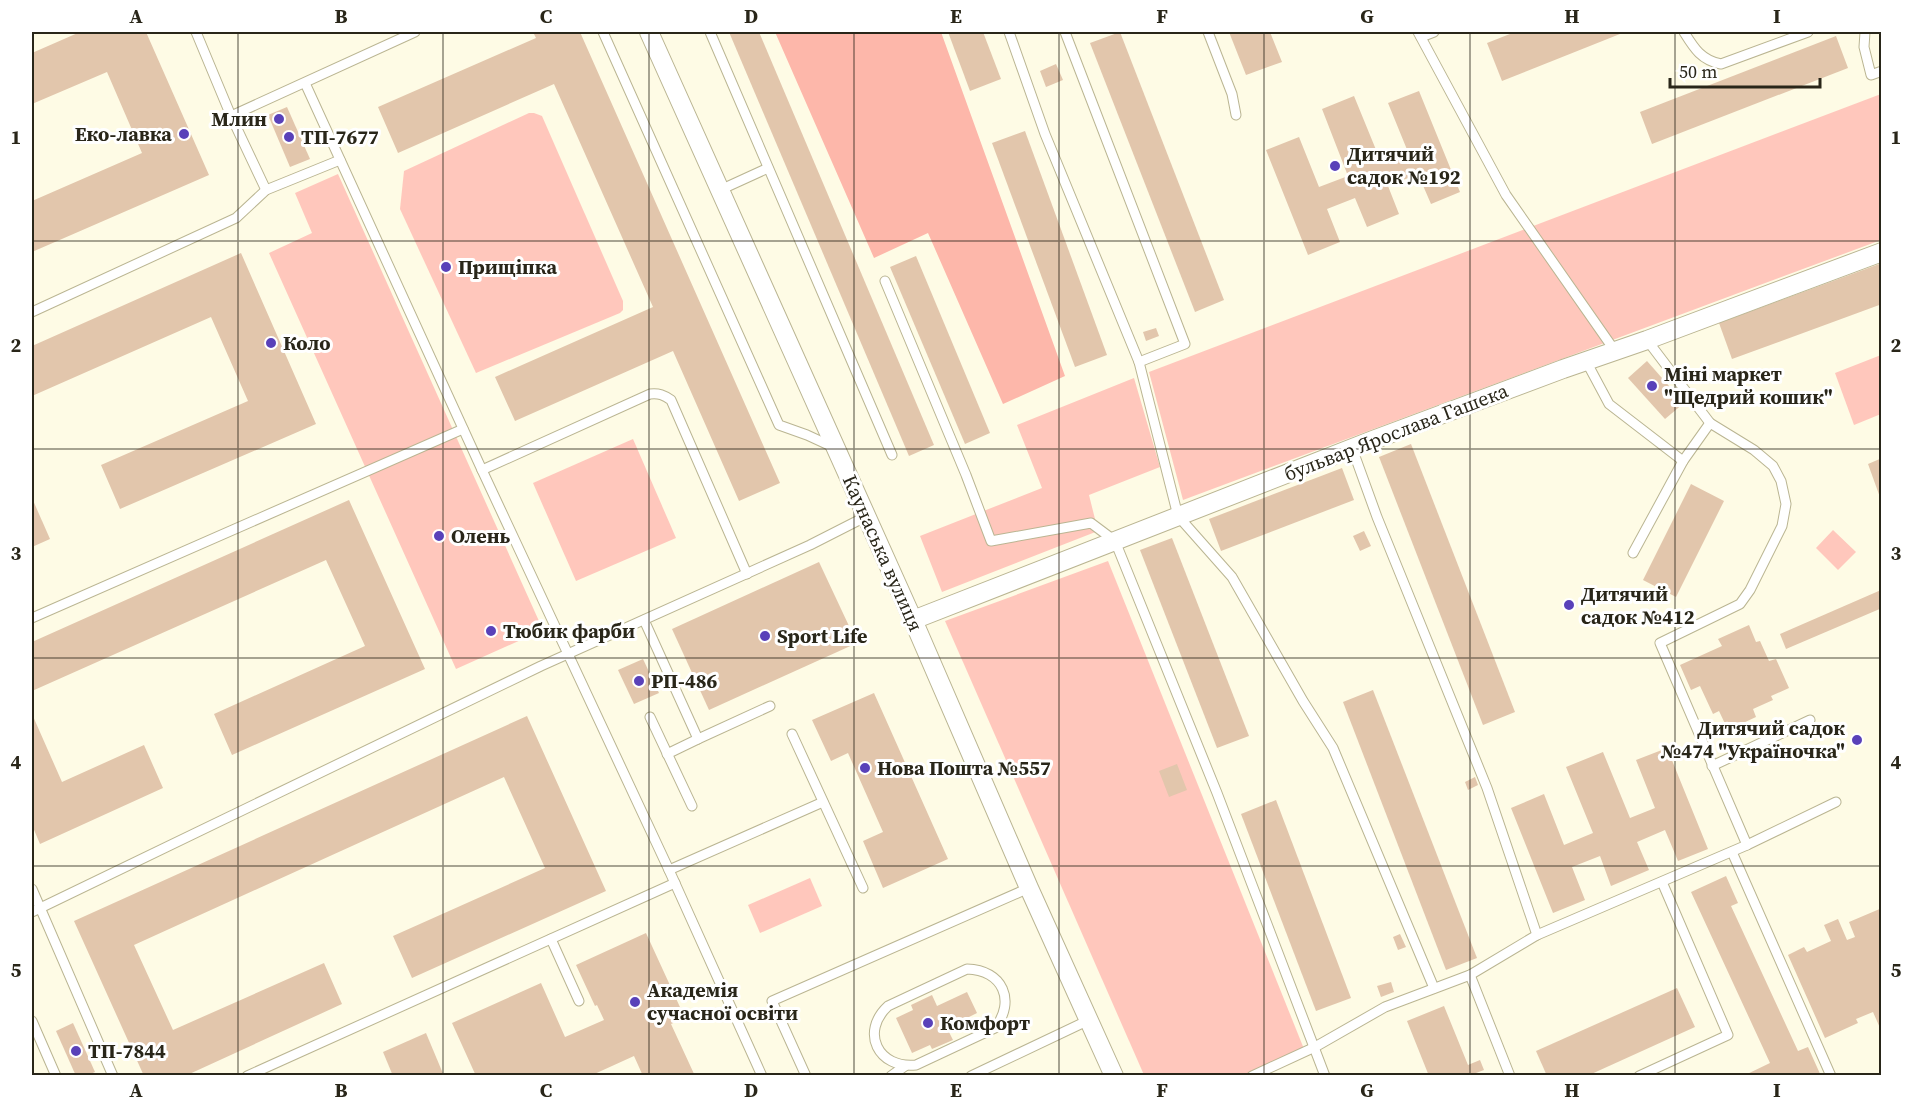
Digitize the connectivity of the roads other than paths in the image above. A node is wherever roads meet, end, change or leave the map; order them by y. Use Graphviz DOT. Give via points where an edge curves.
graph roads {
  1 [pos="196,32"];
  2 [pos="415,32"];
  3 [pos="603,32"];
  4 [pos="649,32"];
  5 [pos="710,32"];
  6 [pos="1009,32"];
  7 [pos="1065,32"];
  8 [pos="1208,32"];
  9 [pos="1434,32"];
  10 [pos="1684,32"];
  11 [pos="1808,32"];
  12 [pos="1865,32"];
  13 [pos="1419,34"];
  14 [pos="1881,71"];
  15 [pos="305,83"];
  16 [pos="1236,115"];
  17 [pos="231,116"];
  18 [pos="340,159"];
  19 [pos="768,168"];
  20 [pos="720,189"];
  21 [pos="266,190"];
  22 [pos="1881,252"];
  23 [pos="885,281"];
  24 [pos="32,312"];
  25 [pos="1647,340"];
  26 [pos="1615,351"];
  27 [pos="1586,361"];
  28 [pos="1138,362"];
  29 [pos="1710,423"];
  30 [pos="463,429"];
  31 [pos="836,448"];
  32 [pos="1352,448"];
  33 [pos="892,455"];
  34 [pos="1683,461"];
  35 [pos="482,470"];
  36 [pos="867,516"];
  37 [pos="1178,516"];
  38 [pos="1115,541"];
  39 [pos="1633,553"];
  40 [pos="747,574"];
  41 [pos="32,618"];
  42 [pos="644,620"];
  43 [pos="914,620"];
  44 [pos="568,654"];
  45 [pos="770,706"];
  46 [pos="650,717"];
  47 [pos="1810,720"];
  48 [pos="792,734"];
  49 [pos="698,740"];
  50 [pos="667,754"];
  51 [pos="1712,766"];
  52 [pos="823,802"];
  53 [pos="1836,802"];
  54 [pos="692,806"];
  55 [pos="1748,845"];
  56 [pos="1732,852"];
  57 [pos="669,870"];
  58 [pos="1662,882"];
  59 [pos="675,883"];
  60 [pos="863,888"];
  61 [pos="1029,888"];
  62 [pos="32,889"];
  63 [pos="36,910"];
  64 [pos="1537,935"];
  65 [pos="551,939"];
  66 [pos="1470,975"];
  67 [pos="1434,988"];
  68 [pos="579,1001"];
  69 [pos="1089,1020"];
  70 [pos="32,1021"];
  71 [pos="1314,1047"];
  72 [pos="905,1066"];
  73 [pos="975,1075"];
  74 [pos="56,1076"];
  75 [pos="113,1076"];
  76 [pos="247,1076"];
  77 [pos="762,1076"];
  78 [pos="806,1076"];
  79 [pos="891,1076"];
  80 [pos="1114,1076"];
  81 [pos="1252,1076"];
  82 [pos="1325,1076"];
  83 [pos="1510,1076"];
  84 [pos="1639,1076"];
  85 [pos="1831,1076"];
  1 -- 17 [label="lane"];
  2 -- 15 [label="lane"];
  3 -- 31 [label="lane" via="779,425"];
  4 -- 20 [label="street, Каунаська вулиця"];
  5 -- 19 [label="lane"];
  6 -- 28 [label="lane" via="1045,134"];
  7 -- 28 [label="lane" via="1185,344"];
  8 -- 16 [label="lane"];
  9 -- 13 [label="lane"];
  10 -- 11 [label="lane" via="1695,50 1721,64"];
  12 -- 14 [label="lane" via="1864,47 1871,75"];
  13 -- 26 [label="lane" via="1506,195"];
  15 -- 17 [label="lane"];
  15 -- 18 [label="lane"];
  17 -- 21 [label="lane"];
  18 -- 21 [label="lane"];
  18 -- 30 [label="lane"];
  19 -- 20 [label="lane"];
  19 -- 33 [label="lane"];
  20 -- 31 [label="street, Каунаська вулиця"];
  21 -- 24 [label="lane" via="236,218"];
  22 -- 25 [label="street, бульвар Ярослава Гашека"];
  23 -- 38 [label="lane" via="991,541 1091,523"];
  25 -- 26 [label="street, бульвар Ярослава Гашека"];
  25 -- 29 [label="lane"];
  26 -- 27 [label="street, бульвар Ярослава Гашека"];
  27 -- 32 [label="street, бульвар Ярослава Гашека"];
  27 -- 34 [label="lane" via="1609,404"];
  28 -- 37 [label="lane"];
  29 -- 34 [label="lane"];
  29 -- 51 [label="lane" via="1773,466 1786,504 1782,526 1740,604 1660,643"];
  30 -- 35 [label="lane"];
  30 -- 41 [label="lane"];
  31 -- 36 [label="street, Каунаська вулиця"];
  32 -- 37 [label="street, бульвар Ярослава Гашека"];
  32 -- 64 [label="lane" via="1487,788"];
  34 -- 39 [label="lane"];
  35 -- 40 [label="lane" via="650,394 664,395 671,400"];
  35 -- 44 [label="lane"];
  36 -- 40 [label="lane"];
  36 -- 43 [label="street, Каунаська вулиця"];
  37 -- 38 [label="street, бульвар Ярослава Гашека"];
  37 -- 67 [label="lane" via="1232,577 1303,702 1334,748"];
  38 -- 43 [label="street, бульвар Ярослава Гашека"];
  38 -- 71 [label="lane" via="1218,793"];
  40 -- 42 [label="lane"];
  42 -- 44 [label="lane"];
  42 -- 49 [label="lane"];
  43 -- 61 [label="street, Каунаська вулиця"];
  44 -- 57 [label="lane"];
  44 -- 63 [label="lane"];
  45 -- 49 [label="lane"];
  46 -- 50 [label="lane"];
  47 -- 51 [label="lane"];
  48 -- 52 [label="lane"];
  49 -- 50 [label="lane"];
  50 -- 54 [label="lane"];
  51 -- 55 [label="lane"];
  52 -- 57 [label="lane"];
  52 -- 60 [label="lane"];
  53 -- 55 [label="lane"];
  55 -- 56 [label="lane"];
  56 -- 58 [label="lane"];
  56 -- 85 [label="lane"];
  57 -- 59 [label="lane"];
  58 -- 64 [label="lane"];
  58 -- 84 [label="lane" via="1728,1035"];
  59 -- 65 [label="lane"];
  59 -- 77 [label="lane"];
  61 -- 69 [label="street, Каунаська вулиця"];
  61 -- 78 [label="lane" via="772,1001"];
  62 -- 63 [label="lane"];
  63 -- 75 [label="lane"];
  64 -- 66 [label="lane"];
  65 -- 68 [label="lane"];
  65 -- 76 [label="lane"];
  66 -- 67 [label="lane"];
  66 -- 83 [label="lane"];
  67 -- 71 [label="lane" via="1385,1007"];
  69 -- 73 [label="lane"];
  69 -- 80 [label="street, Каунаська вулиця"];
  70 -- 74 [label="lane"];
  71 -- 81 [label="lane"];
  71 -- 82 [label="lane"];
  72 -- 72 [label="lane" via="886,1059 875,1042 876,1022 888,1006 967,969 988,973 996,980 1002,989 1005,1010 995,1028 916,1065"];
  72 -- 79 [label="lane"];
}
